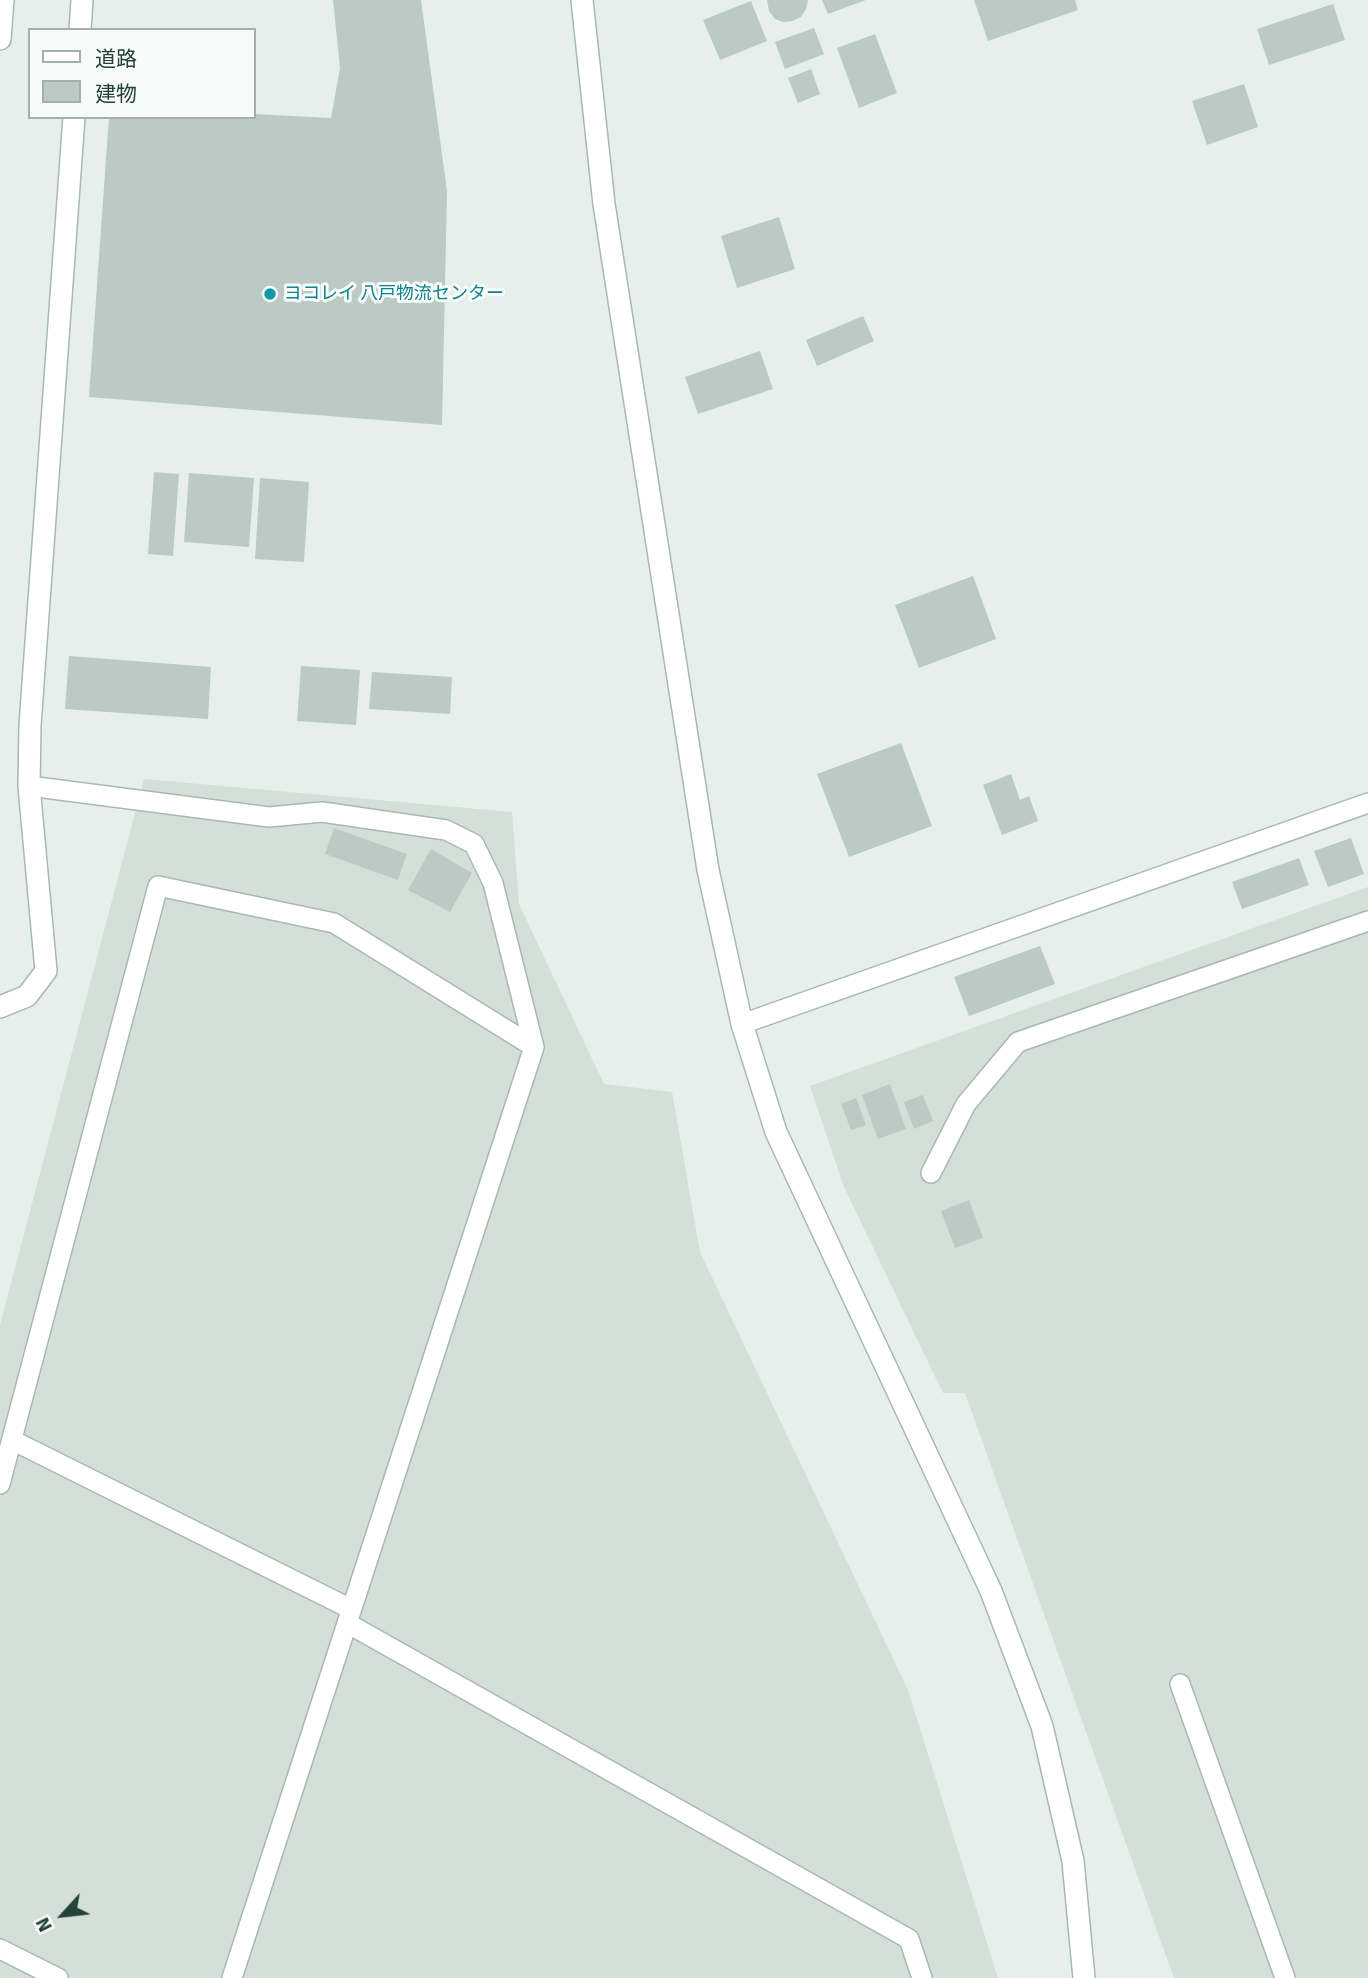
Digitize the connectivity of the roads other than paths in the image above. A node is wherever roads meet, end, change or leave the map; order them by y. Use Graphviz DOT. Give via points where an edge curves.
graph roads {
  1 [pos="3,0"];
  2 [pos="82,0"];
  3 [pos="582,0"];
  4 [pos="80,28"];
  5 [pos="0,39"];
  6 [pos="74,119"];
  7 [pos="29,786"];
  8 [pos="1368,803"];
  9 [pos="1368,921"];
  10 [pos="0,1007"];
  11 [pos="742,1024"];
  12 [pos="534,1047"];
  13 [pos="932,1173"];
  14 [pos="12,1440"];
  15 [pos="0,1484"];
  16 [pos="349,1616"];
  17 [pos="1180,1684"];
  18 [pos="0,1949"];
  19 [pos="58,1978"];
  20 [pos="232,1978"];
  21 [pos="922,1978"];
  22 [pos="1084,1978"];
  23 [pos="1285,1978"];
  1 -- 5 [label="street"];
  2 -- 4 [label="street"];
  3 -- 11 [label="street" via="604,204 708,870"];
  6 -- 7 [label="street"];
  7 -- 10 [label="street" via="46,971 27,996"];
  7 -- 12 [label="lane" via="269,817 322,812 446,830 474,844 494,883"];
  8 -- 11 [label="lane"];
  9 -- 13 [label="lane" via="1018,1042 966,1104"];
  11 -- 22 [label="street" via="776,1132 991,1591 1042,1726 1073,1861"];
  12 -- 14 [label="lane" via="334,923 158,886"];
  12 -- 16 [label="lane"];
  14 -- 15 [label="lane"];
  14 -- 16 [label="lane"];
  16 -- 20 [label="lane"];
  16 -- 21 [label="lane" via="909,1939"];
  17 -- 23 [label="lane"];
  18 -- 19 [label="lane"];
}
